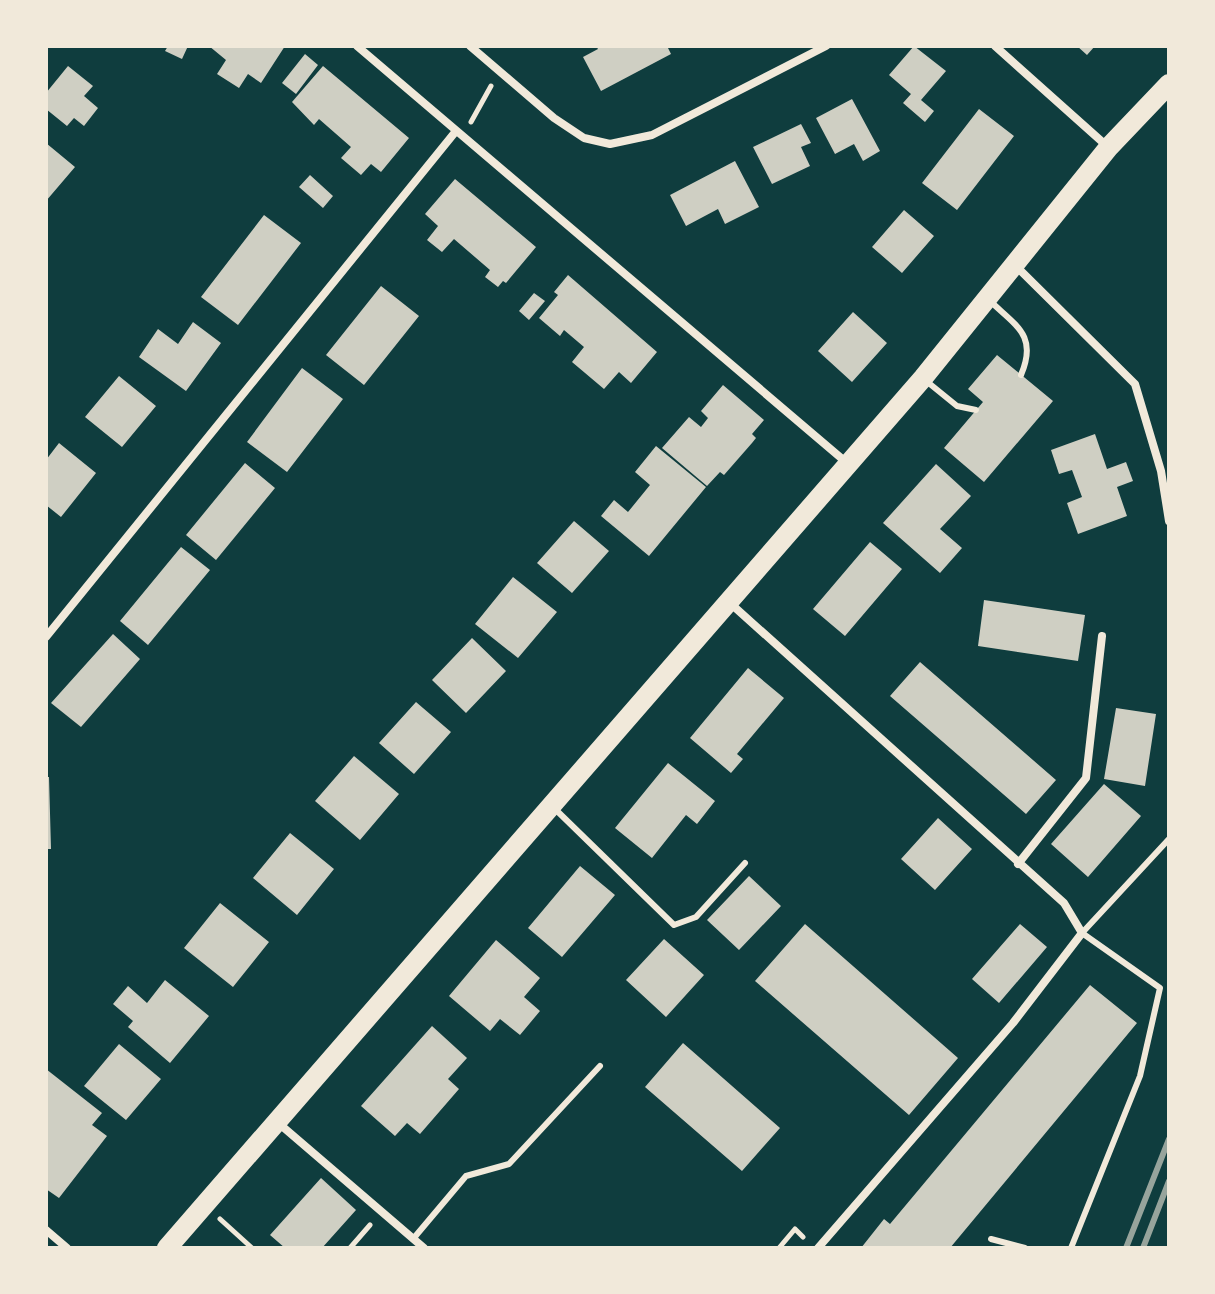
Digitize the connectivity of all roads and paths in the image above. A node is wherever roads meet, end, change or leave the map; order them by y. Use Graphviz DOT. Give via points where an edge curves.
graph roads {
  1 [pos="357,46"];
  2 [pos="470,46"];
  3 [pos="826,46"];
  4 [pos="995,46"];
  5 [pos="499,71"];
  6 [pos="1169,84"];
  7 [pos="459,134"];
  8 [pos="1109,147"];
  9 [pos="1016,266"];
  10 [pos="989,300"];
  11 [pos="1021,375"];
  12 [pos="923,378"];
  13 [pos="976,410"];
  14 [pos="848,465"];
  15 [pos="1169,521"];
  16 [pos="730,602"];
  17 [pos="1102,636"];
  18 [pos="46,637"];
  19 [pos="552,805"];
  20 [pos="1169,839"];
  21 [pos="745,863"];
  22 [pos="1018,864"];
  23 [pos="1082,933"];
  24 [pos="600,1066"];
  25 [pos="276,1121"];
  26 [pos="204,1204"];
  27 [pos="381,1212"];
  28 [pos="46,1230"];
  29 [pos="413,1239"];
  30 [pos="805,1239"];
  31 [pos="991,1239"];
  32 [pos="67,1248"];
  33 [pos="167,1248"];
  34 [pos="252,1248"];
  35 [pos="350,1248"];
  36 [pos="424,1248"];
  37 [pos="779,1248"];
  38 [pos="818,1248"];
  39 [pos="1025,1248"];
  40 [pos="1071,1248"];
  1 -- 7 [label="street"];
  2 -- 5 [label="street"];
  3 -- 5 [label="street" via="652,135 610,144 584,138"];
  4 -- 8 [label="street"];
  5 -- 7 [label="path"];
  6 -- 8 [label="main road"];
  7 -- 14 [label="street"];
  7 -- 18 [label="street"];
  8 -- 9 [label="main road"];
  9 -- 10 [label="main road"];
  9 -- 15 [label="street" via="1135,384 1161,471"];
  10 -- 11 [label="lane" via="1025,335 1030,354"];
  10 -- 12 [label="main road"];
  12 -- 13 [label="lane" via="957,406"];
  12 -- 14 [label="main road"];
  14 -- 16 [label="main road"];
  16 -- 19 [label="main road"];
  16 -- 22 [label="street" via="997,839"];
  17 -- 22 [label="street" via="1086,778"];
  19 -- 21 [label="lane" via="674,925 696,917"];
  19 -- 25 [label="main road"];
  20 -- 23 [label="lane"];
  22 -- 23 [label="street" via="1064,903"];
  23 -- 38 [label="street" via="1013,1023"];
  23 -- 40 [label="lane" via="1160,988 1140,1076"];
  24 -- 29 [label="lane" via="509,1164 466,1176"];
  25 -- 26 [label="main road"];
  25 -- 27 [label="street"];
  26 -- 33 [label="main road"];
  26 -- 34 [label="path"];
  27 -- 29 [label="street"];
  27 -- 35 [label="path"];
  28 -- 32 [label="street"];
  29 -- 36 [label="street"];
  30 -- 37 [label="path" via="795,1229"];
  31 -- 39 [label="lane"];
}
